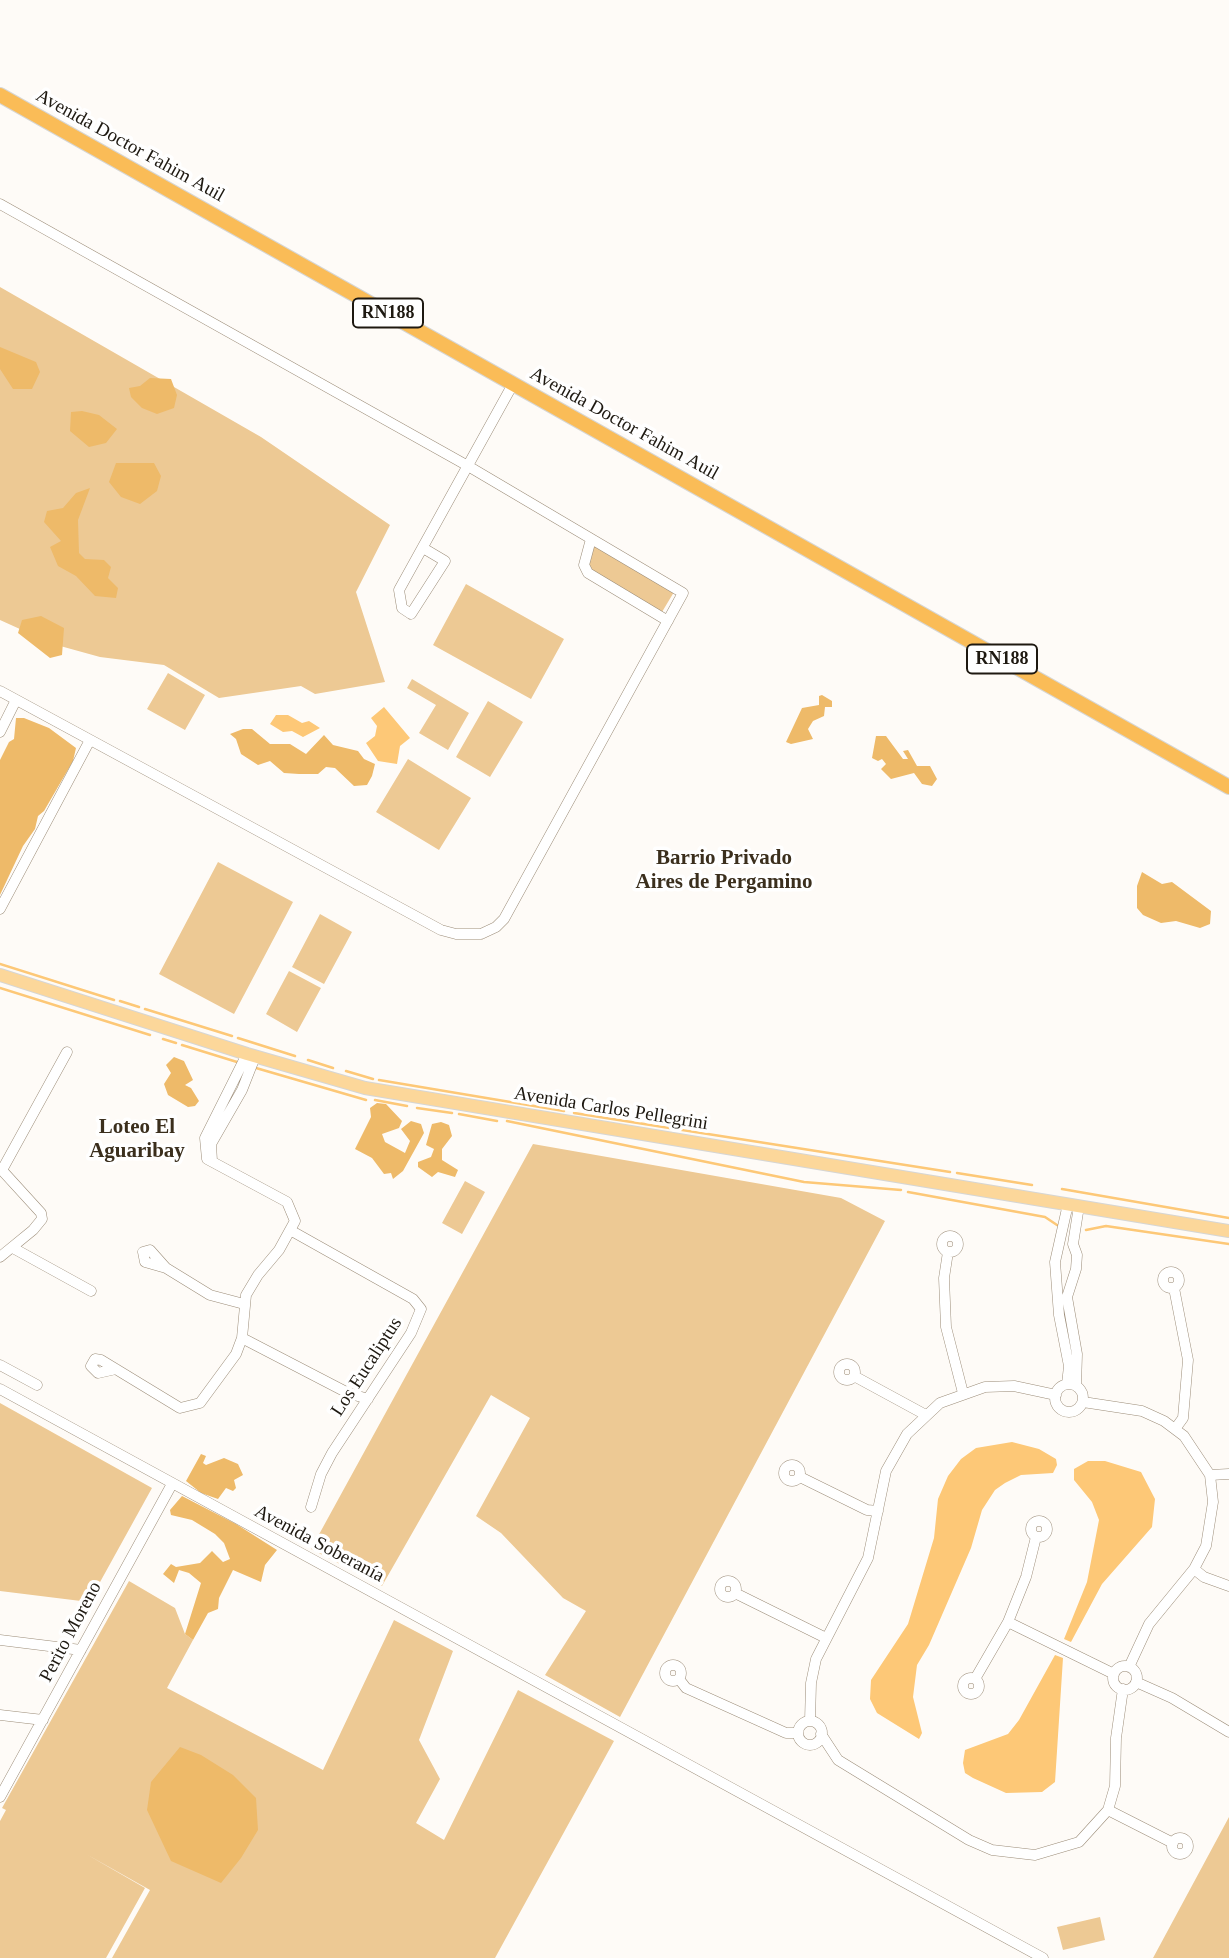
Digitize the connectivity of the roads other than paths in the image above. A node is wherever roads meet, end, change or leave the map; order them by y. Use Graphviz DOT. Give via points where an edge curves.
graph roads {
  1 [pos="0,95"];
  2 [pos="0,204"];
  3 [pos="513,384"];
  4 [pos="468,466"];
  5 [pos="591,539"];
  6 [pos="423,548"];
  7 [pos="668,621"];
  8 [pos="0,691"];
  9 [pos="16,700"];
  10 [pos="0,732"];
  11 [pos="90,740"];
  12 [pos="1229,787"];
  13 [pos="0,909"];
  14 [pos="0,975"];
  15 [pos="68,1052"];
  16 [pos="251,1056"];
  17 [pos="1,1173"];
  18 [pos="1073,1205"];
  19 [pos="290,1230"];
  20 [pos="1229,1231"];
  21 [pos="1067,1243"];
  22 [pos="13,1248"];
  23 [pos="948,1252"];
  24 [pos="0,1257"];
  25 [pos="166,1268"];
  26 [pos="1056,1279"];
  27 [pos="1069,1281"];
  28 [pos="1174,1288"];
  29 [pos="90,1291"];
  30 [pos="244,1304"];
  31 [pos="242,1338"];
  32 [pos="0,1365"];
  33 [pos="116,1369"];
  34 [pos="854,1376"];
  35 [pos="37,1385"];
  36 [pos="1072,1385"];
  37 [pos="0,1389"];
  38 [pos="963,1393"];
  39 [pos="1056,1395"];
  40 [pos="368,1399"];
  41 [pos="1083,1402"];
  42 [pos="925,1414"];
  43 [pos="1175,1429"];
  44 [pos="1229,1474"];
  45 [pos="1210,1475"];
  46 [pos="800,1477"];
  47 [pos="172,1484"];
  48 [pos="311,1507"];
  49 [pos="878,1511"];
  50 [pos="1036,1536"];
  51 [pos="1194,1569"];
  52 [pos="1229,1586"];
  53 [pos="735,1593"];
  54 [pos="1008,1622"];
  55 [pos="826,1638"];
  56 [pos="0,1640"];
  57 [pos="81,1650"];
  58 [pos="1129,1667"];
  59 [pos="1114,1674"];
  60 [pos="679,1679"];
  61 [pos="975,1679"];
  62 [pos="1136,1682"];
  63 [pos="1123,1689"];
  64 [pos="0,1716"];
  65 [pos="43,1720"];
  66 [pos="810,1721"];
  67 [pos="1229,1732"];
  68 [pos="798,1733"];
  69 [pos="821,1734"];
  70 [pos="807,1745"];
  71 [pos="838,1760"];
  72 [pos="0,1797"];
  73 [pos="1108,1810"];
  74 [pos="1173,1843"];
  75 [pos="1042,1958"];
  1 -- 3 [label="highway, Avenida Doctor Fahim Auil / RN188"];
  2 -- 4 [label="street"];
  3 -- 4 [label="street"];
  3 -- 12 [label="highway, Avenida Doctor Fahim Auil / RN188"];
  4 -- 5 [label="street"];
  4 -- 6 [label="street"];
  5 -- 7 [label="street" via="584,565 588,573"];
  5 -- 7 [label="street" via="683,593"];
  6 -- 6 [label="street" via="399,590 402,608 411,614 445,561"];
  7 -- 11 [label="street" via="504,919 481,934 441,930"];
  8 -- 9 [label="street"];
  9 -- 10 [label="street"];
  9 -- 11 [label="street"];
  11 -- 13 [label="street"];
  14 -- 16 [label="main road, Avenida Carlos Pellegrini"];
  15 -- 17 [label="street"];
  16 -- 18 [label="main road, Avenida Carlos Pellegrini" via="365,1088"];
  16 -- 19 [label="street" via="205,1138 206,1159 292,1207 295,1221"];
  17 -- 22 [label="street" via="42,1219"];
  18 -- 20 [label="main road, Avenida Carlos Pellegrini"];
  18 -- 21 [label="street"];
  19 -- 30 [label="street" via="252,1283"];
  19 -- 40 [label="street, Los Eucaliptus" via="413,1299 421,1308 411,1333"];
  21 -- 26 [label="street" via="1055,1262"];
  21 -- 27 [label="street" via="1077,1255"];
  22 -- 24 [label="street"];
  22 -- 29 [label="street"];
  23 -- 38 [label="street" via="944,1278 947,1327"];
  25 -- 30 [label="street" via="210,1295"];
  26 -- 27 [label="street"];
  26 -- 36 [label="street"];
  27 -- 36 [label="street" via="1067,1311 1077,1354"];
  28 -- 43 [label="street" via="1188,1360 1183,1418"];
  30 -- 31 [label="street"];
  31 -- 33 [label="street" via="236,1354 200,1403 189,1408 170,1404"];
  31 -- 40 [label="street"];
  32 -- 35 [label="street"];
  34 -- 42 [label="street"];
  36 -- 39 [label="street"];
  36 -- 41 [label="street" via="1083,1392"];
  37 -- 47 [label="street, Avenida Soberanía"];
  38 -- 39 [label="street" via="1014,1386"];
  38 -- 42 [label="street"];
  39 -- 41 [label="street" via="1057,1406 1065,1412 1074,1412"];
  40 -- 48 [label="street, Los Eucaliptus" via="321,1474"];
  41 -- 43 [label="street" via="1142,1411"];
  42 -- 49 [label="street" via="895,1450"];
  43 -- 45 [label="street"];
  44 -- 45 [label="street"];
  45 -- 51 [label="street" via="1212,1522"];
  46 -- 49 [label="street"];
  47 -- 57 [label="street, Perito Moreno"];
  47 -- 75 [label="street, Avenida Soberanía"];
  49 -- 55 [label="street" via="868,1558"];
  50 -- 54 [label="street"];
  51 -- 52 [label="street"];
  51 -- 58 [label="street" via="1149,1624"];
  53 -- 55 [label="street"];
  54 -- 59 [label="street"];
  54 -- 61 [label="street"];
  55 -- 66 [label="street" via="811,1683"];
  56 -- 57 [label="street"];
  57 -- 65 [label="street, Perito Moreno"];
  58 -- 59 [label="street"];
  58 -- 62 [label="street" via="1135,1671"];
  59 -- 63 [label="street" via="1116,1685"];
  60 -- 68 [label="street" via="686,1688 773,1728"];
  62 -- 63 [label="street"];
  62 -- 67 [label="street"];
  63 -- 73 [label="street" via="1115,1786"];
  64 -- 65 [label="street"];
  65 -- 72 [label="street, Perito Moreno"];
  66 -- 68 [label="street" via="803,1723"];
  66 -- 69 [label="street"];
  68 -- 70 [label="street"];
  69 -- 70 [label="street"];
  69 -- 71 [label="street"];
  70 -- 71 [label="street"];
  71 -- 73 [label="street" via="992,1850 1035,1855 1059,1850 1079,1842"];
  73 -- 74 [label="street"];
}
